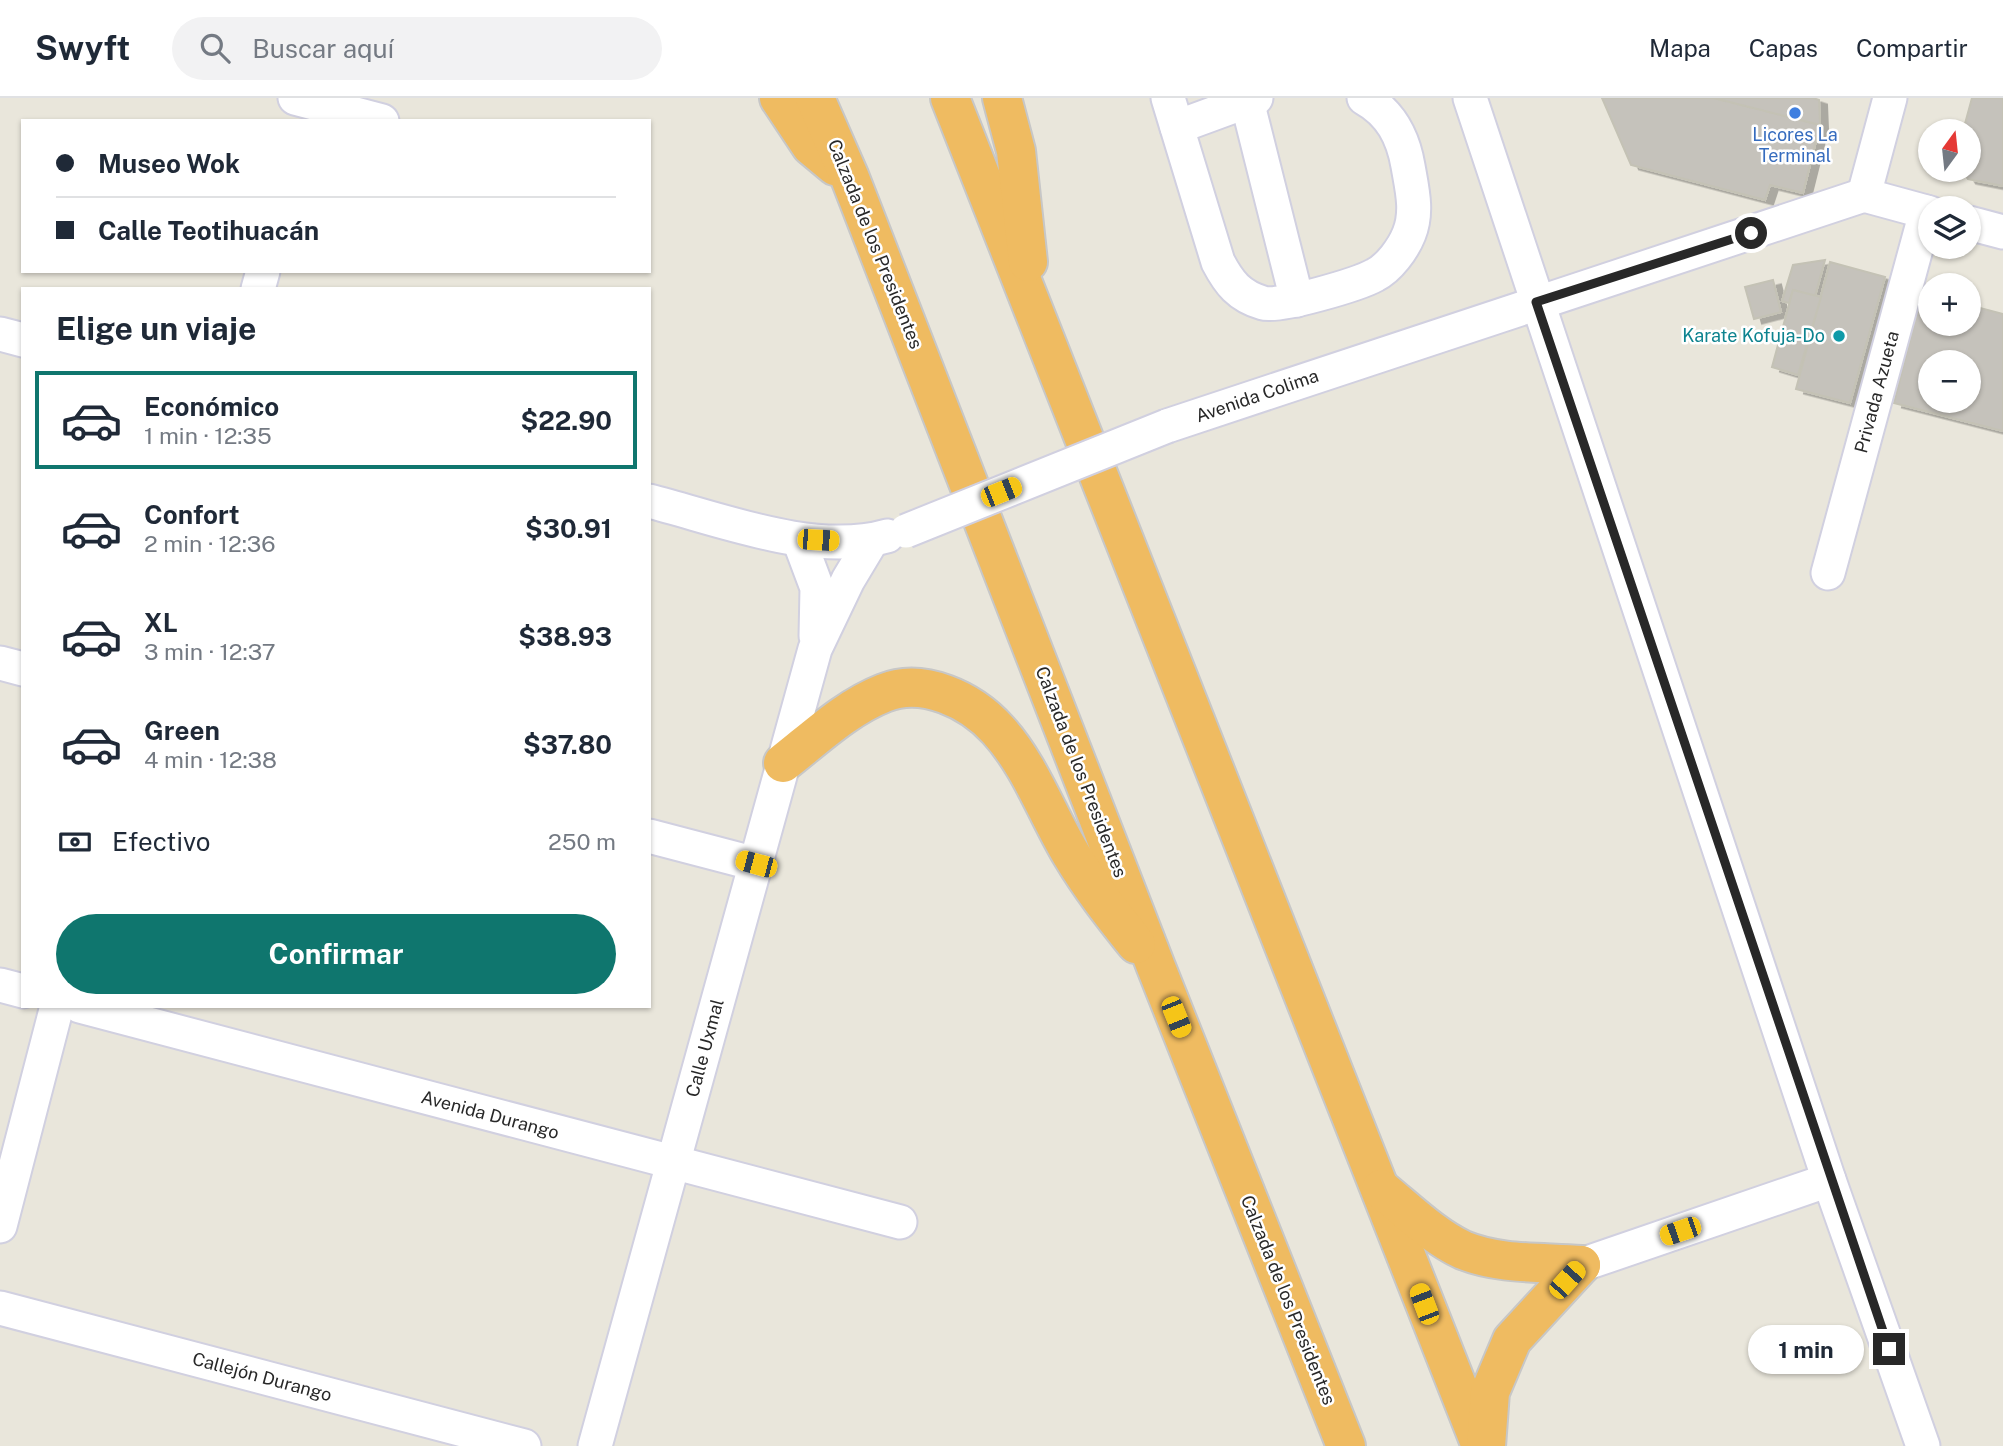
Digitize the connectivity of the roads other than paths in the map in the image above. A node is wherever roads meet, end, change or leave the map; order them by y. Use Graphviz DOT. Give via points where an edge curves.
graph roads {
  1 [pos="779,98"];
  2 [pos="815,98"];
  3 [pos="950,98"];
  4 [pos="1002,98"];
  5 [pos="1364,98"];
  6 [pos="1470,98"];
  7 [pos="1890,98"];
  8 [pos="1252,100"];
  9 [pos="306,105"];
  10 [pos="1173,112"];
  11 [pos="372,119"];
  12 [pos="850,178"];
  13 [pos="1864,195"];
  14 [pos="1918,209"];
  15 [pos="1981,226"];
  16 [pos="2003,232"];
  17 [pos="1918,248"];
  18 [pos="1297,300"];
  19 [pos="1536,302"];
  20 [pos="1035,319"];
  21 [pos="0,334"];
  22 [pos="21,339"];
  23 [pos="651,502"];
  24 [pos="799,540"];
  25 [pos="872,540"];
  26 [pos="1828,573"];
  27 [pos="816,649"];
  28 [pos="0,663"];
  29 [pos="21,668"];
  30 [pos="783,763"];
  31 [pos="651,837"];
  32 [pos="756,864"];
  33 [pos="1156,967"];
  34 [pos="0,985"];
  35 [pos="21,990"];
  36 [pos="56,1008"];
  37 [pos="88,1008"];
  38 [pos="673,1163"];
  39 [pos="1829,1180"];
  40 [pos="1377,1186"];
  41 [pos="901,1223"];
  42 [pos="0,1226"];
  43 [pos="1581,1265"];
  44 [pos="0,1308"];
  45 [pos="524,1446"];
  46 [pos="595,1446"];
  47 [pos="1346,1446"];
  48 [pos="1481,1446"];
  49 [pos="1486,1446"];
  50 [pos="1923,1446"];
  1 -- 12 [label="highway" via="811,146"];
  2 -- 12 [label="highway, Calzada de los Presidentes"];
  3 -- 20 [label="highway"];
  4 -- 20 [label="highway" via="1016,151"];
  5 -- 18 [label="street" via="1391,120 1405,146 1415,203 1409,233 1398,254 1376,275"];
  6 -- 19 [label="street"];
  7 -- 13 [label="street"];
  8 -- 10 [label="street"];
  8 -- 18 [label="street"];
  9 -- 11 [label="street"];
  10 -- 18 [label="street" via="1218,262 1231,286 1266,304"];
  12 -- 33 [label="highway, Calzada de los Presidentes"];
  13 -- 14 [label="street"];
  13 -- 19 [label="street, Avenida Colima"];
  15 -- 16 [label="street"];
  17 -- 26 [label="street, Privada Azueta"];
  19 -- 25 [label="street, Avenida Colima, bridge" via="1167,426 906,531"];
  19 -- 39 [label="street"];
  20 -- 40 [label="highway"];
  21 -- 22 [label="street"];
  23 -- 24 [label="street, Avenida Colima"];
  24 -- 25 [label="street, Avenida Colima"];
  24 -- 27 [label="street, Calle Uxmal" via="817,588"];
  25 -- 27 [label="street, Calle Uxmal"];
  27 -- 30 [label="street, Calle Uxmal"];
  28 -- 29 [label="street"];
  30 -- 32 [label="street, Calle Uxmal"];
  30 -- 33 [label="highway" via="847,713 885,692 920,687 955,698 998,729 1096,895"];
  31 -- 32 [label="street"];
  32 -- 38 [label="street, Calle Uxmal"];
  33 -- 47 [label="highway, Calzada de los Presidentes"];
  34 -- 35 [label="street"];
  36 -- 42 [label="street"];
  37 -- 38 [label="street, Avenida Durango"];
  38 -- 41 [label="street, Avenida Durango"];
  38 -- 46 [label="street, Calle Uxmal"];
  39 -- 43 [label="street"];
  39 -- 50 [label="street"];
  40 -- 43 [label="highway" via="1436,1234 1464,1250 1511,1261"];
  40 -- 48 [label="highway"];
  43 -- 49 [label="highway" via="1512,1340 1490,1392"];
  44 -- 45 [label="street, Callejón Durango"];
}
